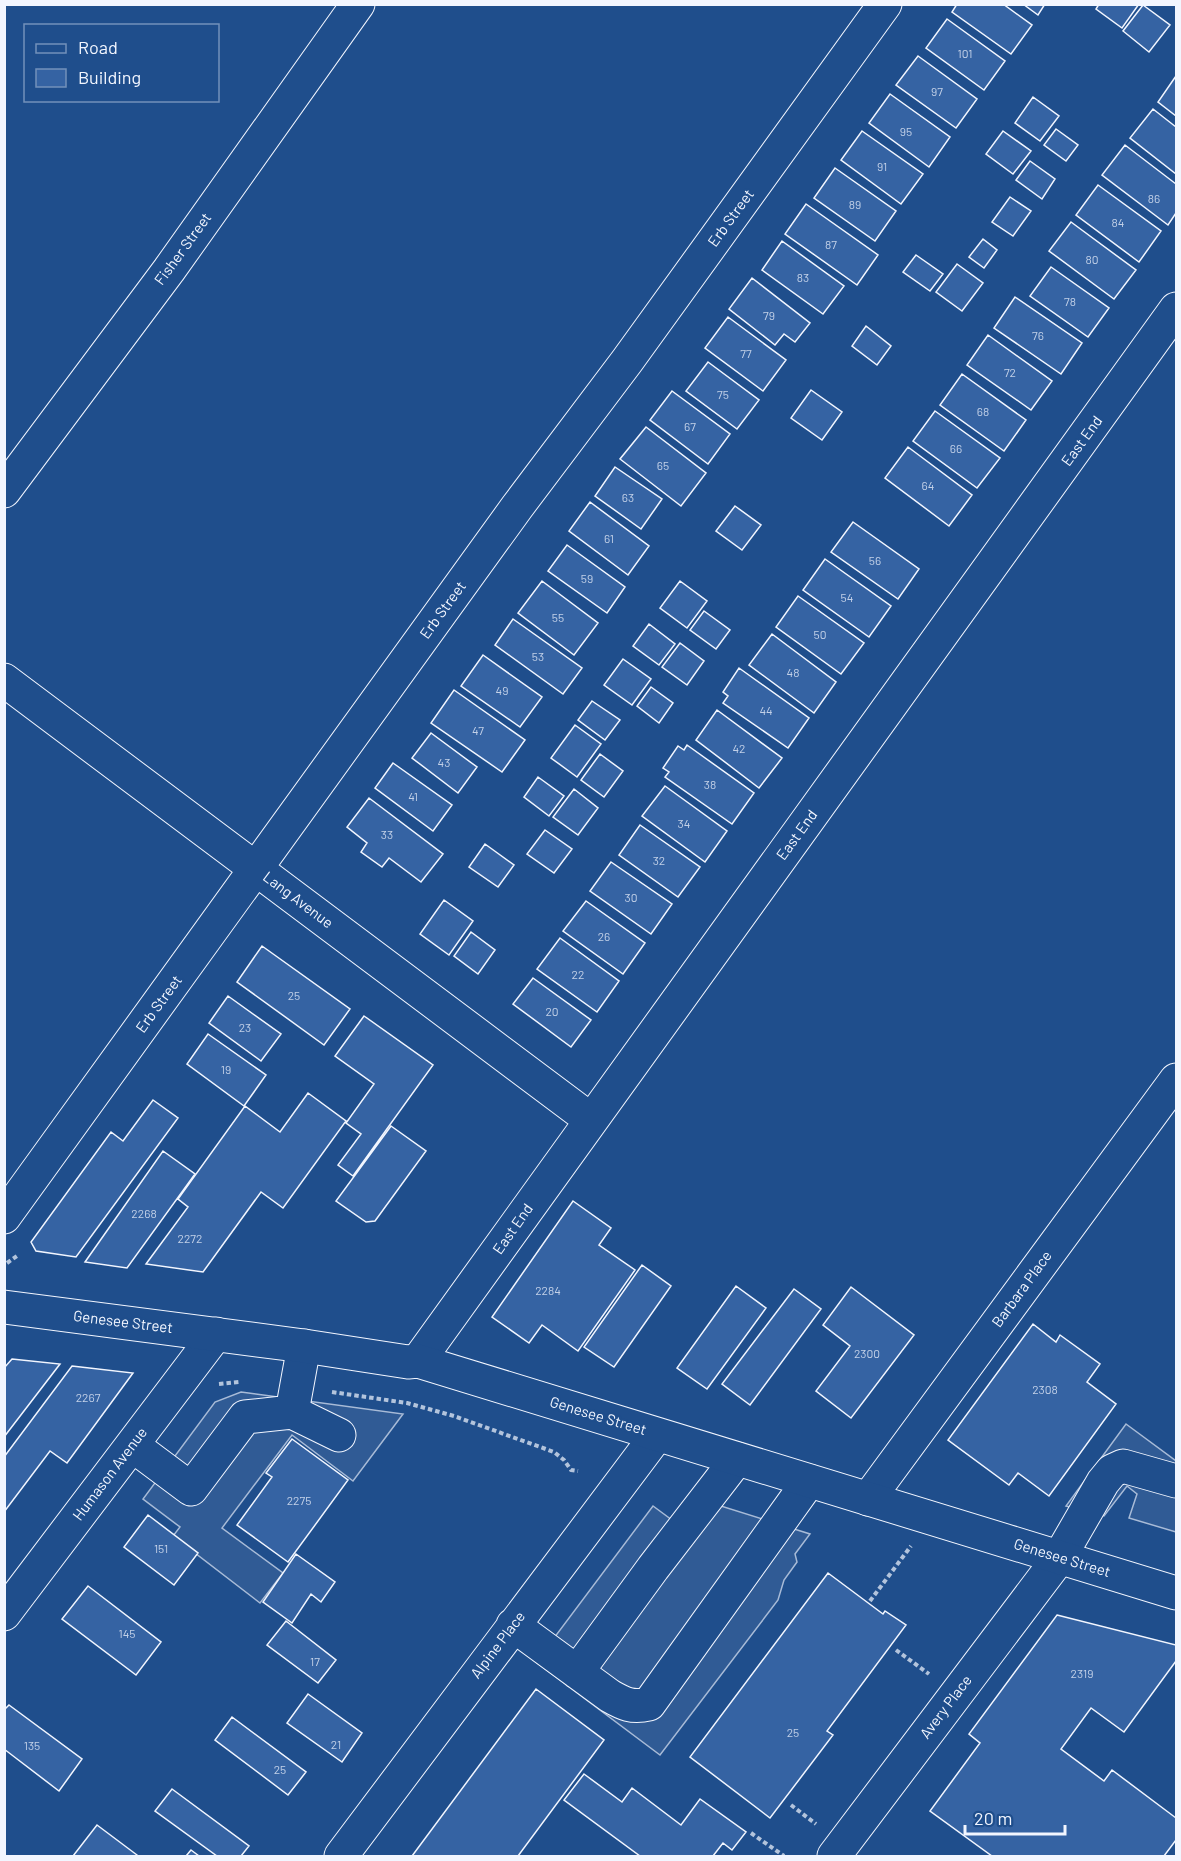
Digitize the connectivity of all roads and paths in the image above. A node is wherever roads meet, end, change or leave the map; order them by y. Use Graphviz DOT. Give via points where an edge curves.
graph roads {
  1 [pos="358,4"];
  2 [pos="885,4"];
  3 [pos="1176,309"];
  4 [pos="4,491"];
  5 [pos="4,680"];
  6 [pos="256,869"];
  7 [pos="1176,1080"];
  8 [pos="591,1120"];
  9 [pos="4,1217"];
  10 [pos="17,1256"];
  11 [pos="7,1263"];
  12 [pos="4,1307"];
  13 [pos="216,1334"];
  14 [pos="304,1346"];
  15 [pos="418,1361"];
  16 [pos="245,1381"];
  17 [pos="220,1384"];
  18 [pos="295,1400"];
  19 [pos="339,1435"];
  20 [pos="657,1435"];
  21 [pos="132,1445"];
  22 [pos="738,1459"];
  23 [pos="578,1471"];
  24 [pos="808,1481"];
  25 [pos="1176,1481"];
  26 [pos="868,1499"];
  27 [pos="907,1551"];
  28 [pos="1059,1558"];
  29 [pos="1176,1593"];
  30 [pos="870,1601"];
  31 [pos="4,1614"];
  32 [pos="513,1625"];
  33 [pos="896,1650"];
  34 [pos="577,1672"];
  35 [pos="932,1676"];
  36 [pos="791,1805"];
  37 [pos="819,1826"];
  38 [pos="751,1833"];
  39 [pos="340,1857"];
  40 [pos="784,1857"];
  41 [pos="834,1857"];
  1 -- 4 [label="street, Fisher Street" via="169,270"];
  2 -- 6 [label="street, Erb Street"];
  3 -- 8 [label="street, East End"];
  5 -- 6 [label="street, Lang Avenue"];
  6 -- 8 [label="street, Lang Avenue"];
  6 -- 9 [label="street, Erb Street"];
  7 -- 26 [label="street, Barbara Place"];
  8 -- 15 [label="street, East End"];
  10 -- 11 [label="path"];
  12 -- 13 [label="street, Genesee Street"];
  13 -- 14 [label="street, Genesee Street"];
  13 -- 21 [label="street, Humason Avenue"];
  14 -- 15 [label="street, Genesee Street"];
  14 -- 18 [label="street"];
  15 -- 20 [label="street, Genesee Street"];
  16 -- 17 [label="path"];
  18 -- 19 [label="street"];
  18 -- 21 [label="street" via="245,1417 191,1489"];
  18 -- 23 [label="path" via="398,1400 554,1452 571,1470"];
  20 -- 22 [label="street, Genesee Street"];
  20 -- 32 [label="street, Alpine Place"];
  21 -- 31 [label="street, Humason Avenue"];
  22 -- 24 [label="street, Genesee Street"];
  22 -- 34 [label="street"];
  24 -- 26 [label="street, Genesee Street"];
  24 -- 34 [label="street" via="649,1704 626,1706"];
  25 -- 28 [label="street, Avery Place" via="1137,1468 1123,1466 1112,1471"];
  26 -- 28 [label="street, Genesee Street"];
  27 -- 30 [label="path"];
  28 -- 29 [label="street, Genesee Street"];
  28 -- 41 [label="street, Avery Place"];
  32 -- 34 [label="street"];
  32 -- 39 [label="street, Alpine Place"];
  33 -- 35 [label="path"];
  36 -- 37 [label="path"];
  38 -- 40 [label="path"];
}
